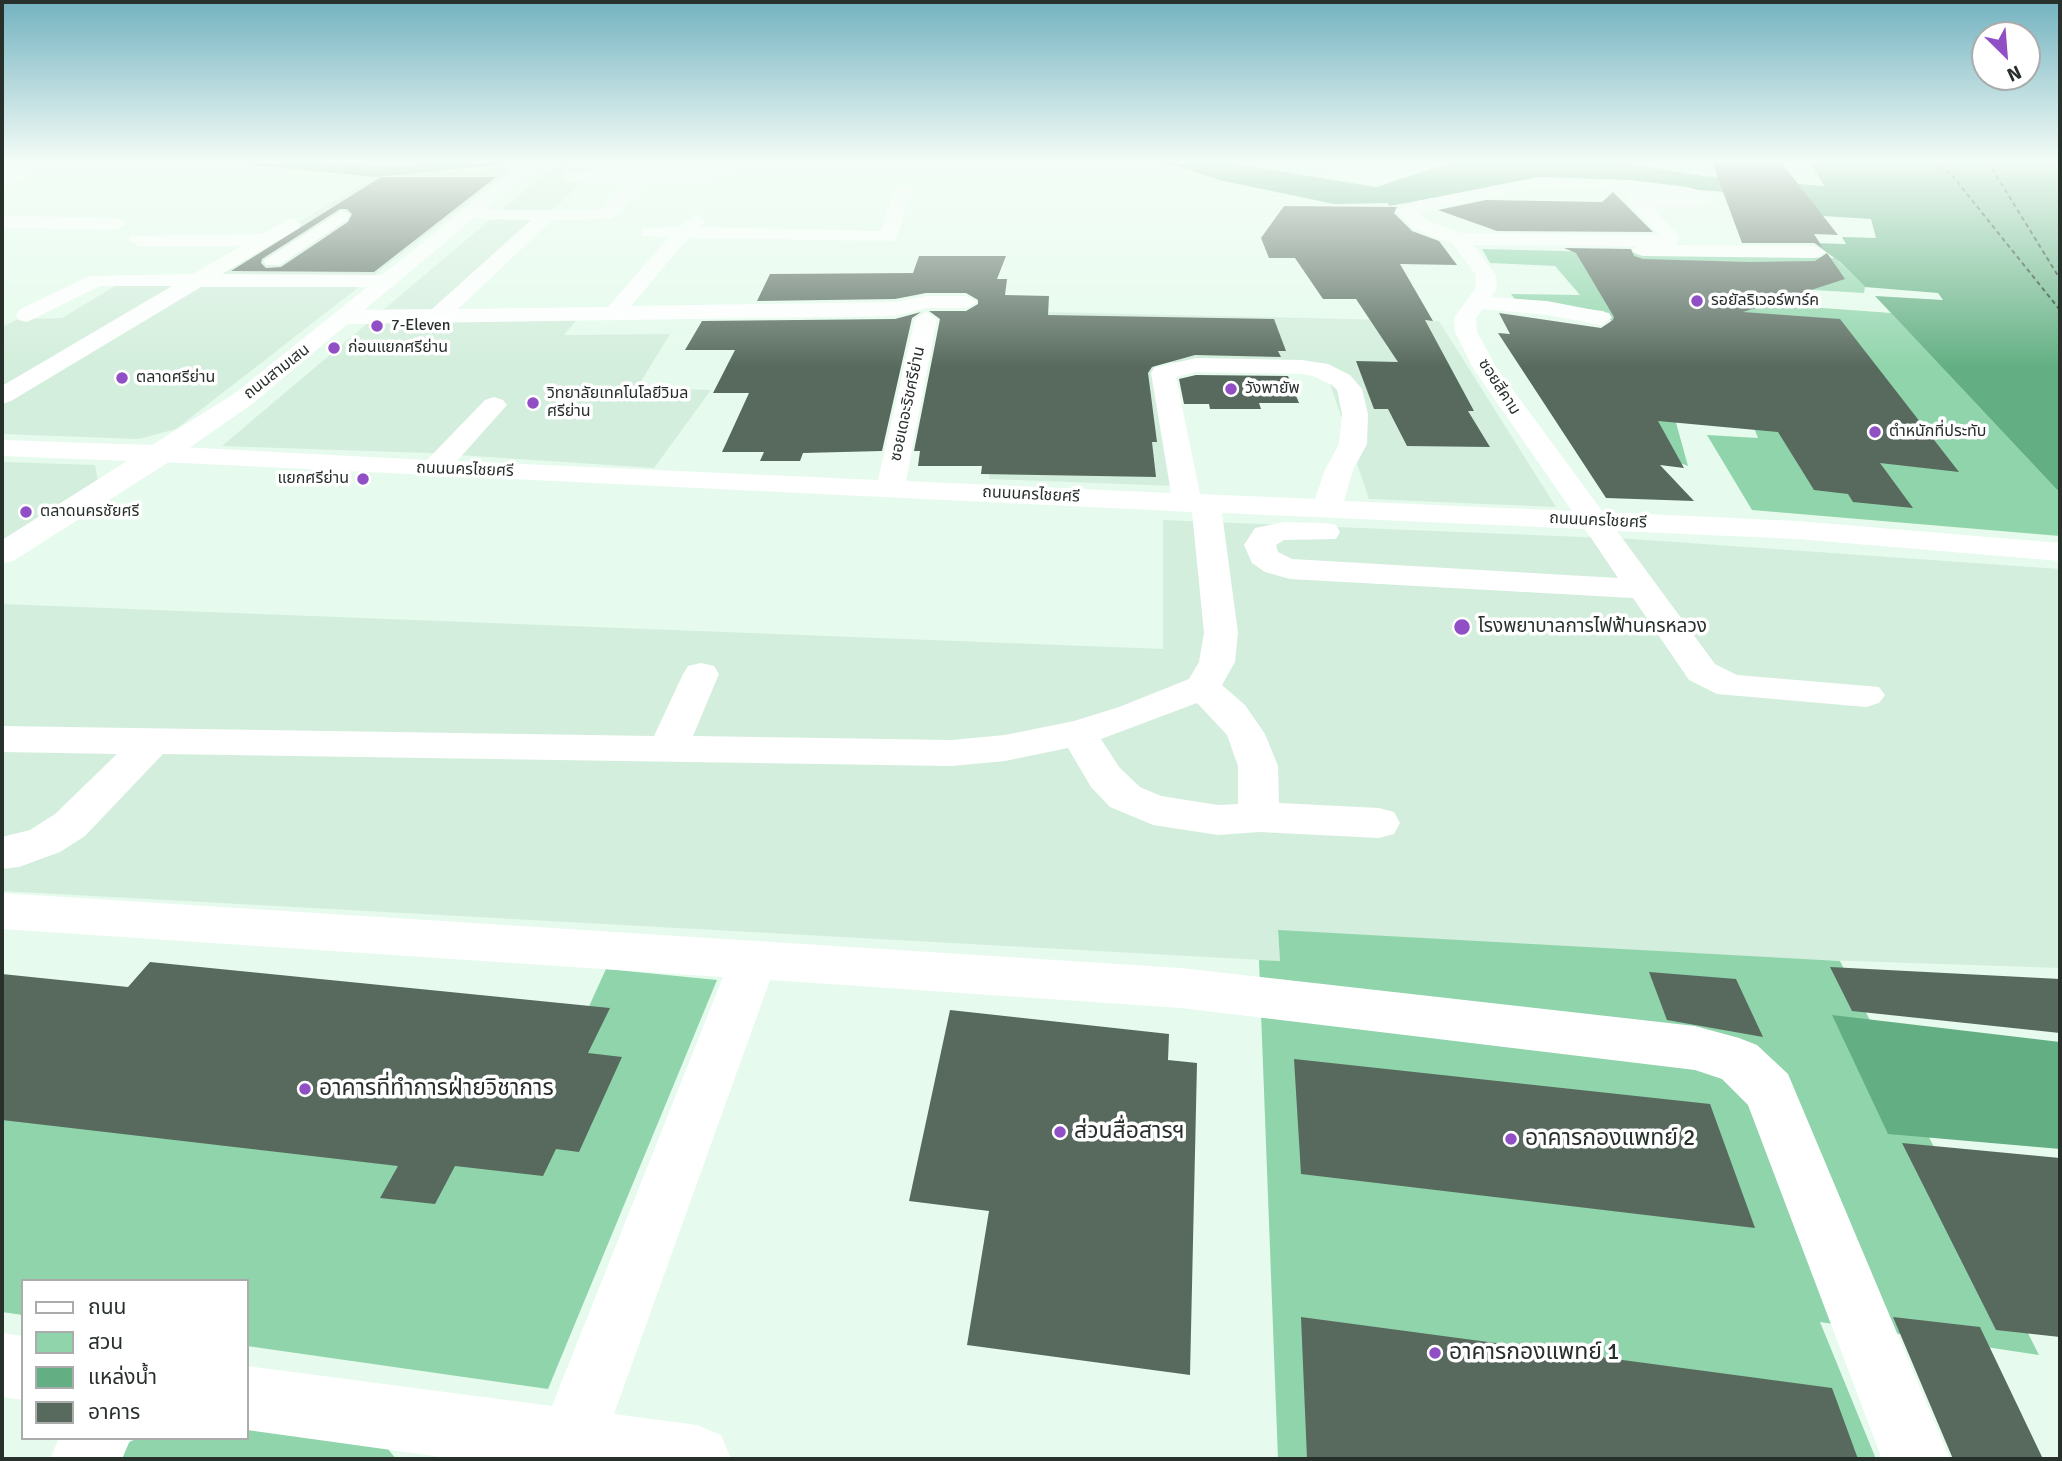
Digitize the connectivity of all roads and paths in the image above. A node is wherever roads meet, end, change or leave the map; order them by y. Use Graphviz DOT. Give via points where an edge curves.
graph roads {
  1 [pos="281,230"];
  2 [pos="320,230"];
  3 [pos="452,230"];
  4 [pos="531,230"];
  5 [pos="686,230"];
  6 [pos="890,230"];
  7 [pos="1433,230"];
  8 [pos="1665,230"];
  9 [pos="650,232"];
  10 [pos="683,232"];
  11 [pos="138,240"];
  12 [pos="263,240"];
  13 [pos="1462,243"];
  14 [pos="1815,251"];
  15 [pos="62,275"];
  16 [pos="137,279"];
  17 [pos="195,279"];
  18 [pos="96,280"];
  19 [pos="245,280"];
  20 [pos="389,281"];
  21 [pos="966,302"];
  22 [pos="1476,302"];
  23 [pos="614,313"];
  24 [pos="27,315"];
  25 [pos="437,316"];
  26 [pos="345,317"];
  27 [pos="1601,318"];
  28 [pos="926,319"];
  29 [pos="127,322"];
  30 [pos="2,373"];
  31 [pos="37,374"];
  32 [pos="2,397"];
  33 [pos="495,405"];
  34 [pos="2,448"];
  35 [pos="162,454"];
  36 [pos="434,468"];
  37 [pos="890,489"];
  38 [pos="1197,503"];
  39 [pos="1327,509"];
  40 [pos="1592,520"];
  41 [pos="1616,548"];
  42 [pos="2060,552"];
  43 [pos="2,554"];
  44 [pos="1643,589"];
  45 [pos="701,674"];
  46 [pos="1202,687"];
  47 [pos="1866,695"];
  48 [pos="1078,733"];
  49 [pos="2,739"];
  50 [pos="154,740"];
  51 [pos="667,750"];
  52 [pos="1259,817"];
  53 [pos="1379,823"];
  54 [pos="2,853"];
  55 [pos="2,911"];
  56 [pos="753,961"];
  57 [pos="2,1365"];
  58 [pos="21,1368"];
  59 [pos="248,1398"];
  60 [pos="97,1440"];
  61 [pos="571,1441"];
  62 [pos="85,1459"];
  63 [pos="697,1459"];
  64 [pos="1916,1459"];
  1 -- 12 [label="street"];
  2 -- 19 [label="street"];
  3 -- 20 [label="street, ถนนสามเสน"];
  4 -- 25 [label="street"];
  5 -- 10 [label="street"];
  6 -- 10 [label="street" via="888,237"];
  7 -- 13 [label="street"];
  8 -- 13 [label="street" via="1668,241"];
  9 -- 10 [label="street"];
  10 -- 23 [label="street"];
  11 -- 12 [label="street"];
  12 -- 17 [label="street"];
  13 -- 14 [label="street"];
  13 -- 22 [label="street, ซอยสีคาม" via="1486,275 1486,289"];
  15 -- 18 [label="street"];
  16 -- 17 [label="street"];
  16 -- 18 [label="street"];
  16 -- 29 [label="street" via="78,320"];
  17 -- 19 [label="street"];
  17 -- 29 [label="street"];
  18 -- 24 [label="street"];
  19 -- 20 [label="street"];
  20 -- 26 [label="street, ถนนสามเสน"];
  21 -- 23 [label="street" via="926,302 895,309"];
  22 -- 27 [label="street"];
  22 -- 40 [label="street, ซอยสีคาม" via="1465,318 1466,332 1485,368"];
  23 -- 25 [label="street"];
  25 -- 26 [label="street"];
  26 -- 35 [label="street, ถนนสามเสน" via="243,399"];
  28 -- 37 [label="street, ซอยเดอะริชศรีย่าน"];
  29 -- 31 [label="street"];
  30 -- 31 [label="street"];
  31 -- 32 [label="street"];
  33 -- 36 [label="street"];
  34 -- 35 [label="street, ถนนนครไชยศรี"];
  35 -- 36 [label="street, ถนนนครไชยศรี"];
  35 -- 43 [label="street, ถนนสามเสน"];
  36 -- 37 [label="street, ถนนนครไชยศรี"];
  37 -- 38 [label="street, ถนนนครไชยศรี"];
  38 -- 39 [label="street, ถนนนครไชยศรี"];
  38 -- 39 [label="street" via="1163,373 1196,365 1302,367 1320,369 1341,380 1349,390 1355,414 1353,444"];
  38 -- 46 [label="street" via="1221,633 1217,662"];
  39 -- 40 [label="street, ถนนนครไชยศรี"];
  40 -- 41 [label="street, ซอยสีคาม"];
  40 -- 42 [label="street, ถนนนครไชยศรี" via="1899,536"];
  41 -- 44 [label="street, ซอยสีคาม"];
  41 -- 44 [label="street" via="1284,531 1266,535 1260,545 1264,556 1290,569"];
  44 -- 47 [label="street, ซอยสีคาม" via="1692,661 1714,681 1730,686"];
  45 -- 51 [label="street"];
  46 -- 48 [label="street"];
  46 -- 52 [label="street" via="1246,734 1258,766"];
  48 -- 51 [label="street" via="1005,748 951,752"];
  48 -- 52 [label="street" via="1105,777 1134,802 1188,817"];
  49 -- 50 [label="street"];
  50 -- 51 [label="street"];
  50 -- 54 [label="street" via="71,825 45,841"];
  52 -- 53 [label="street"];
  55 -- 56 [label="street"];
  56 -- 61 [label="street"];
  56 -- 64 [label="street" via="1181,988 1695,1048 1739,1061 1769,1091"];
  57 -- 58 [label="street"];
  59 -- 61 [label="street"];
  60 -- 62 [label="street"];
  61 -- 63 [label="street"];
}
